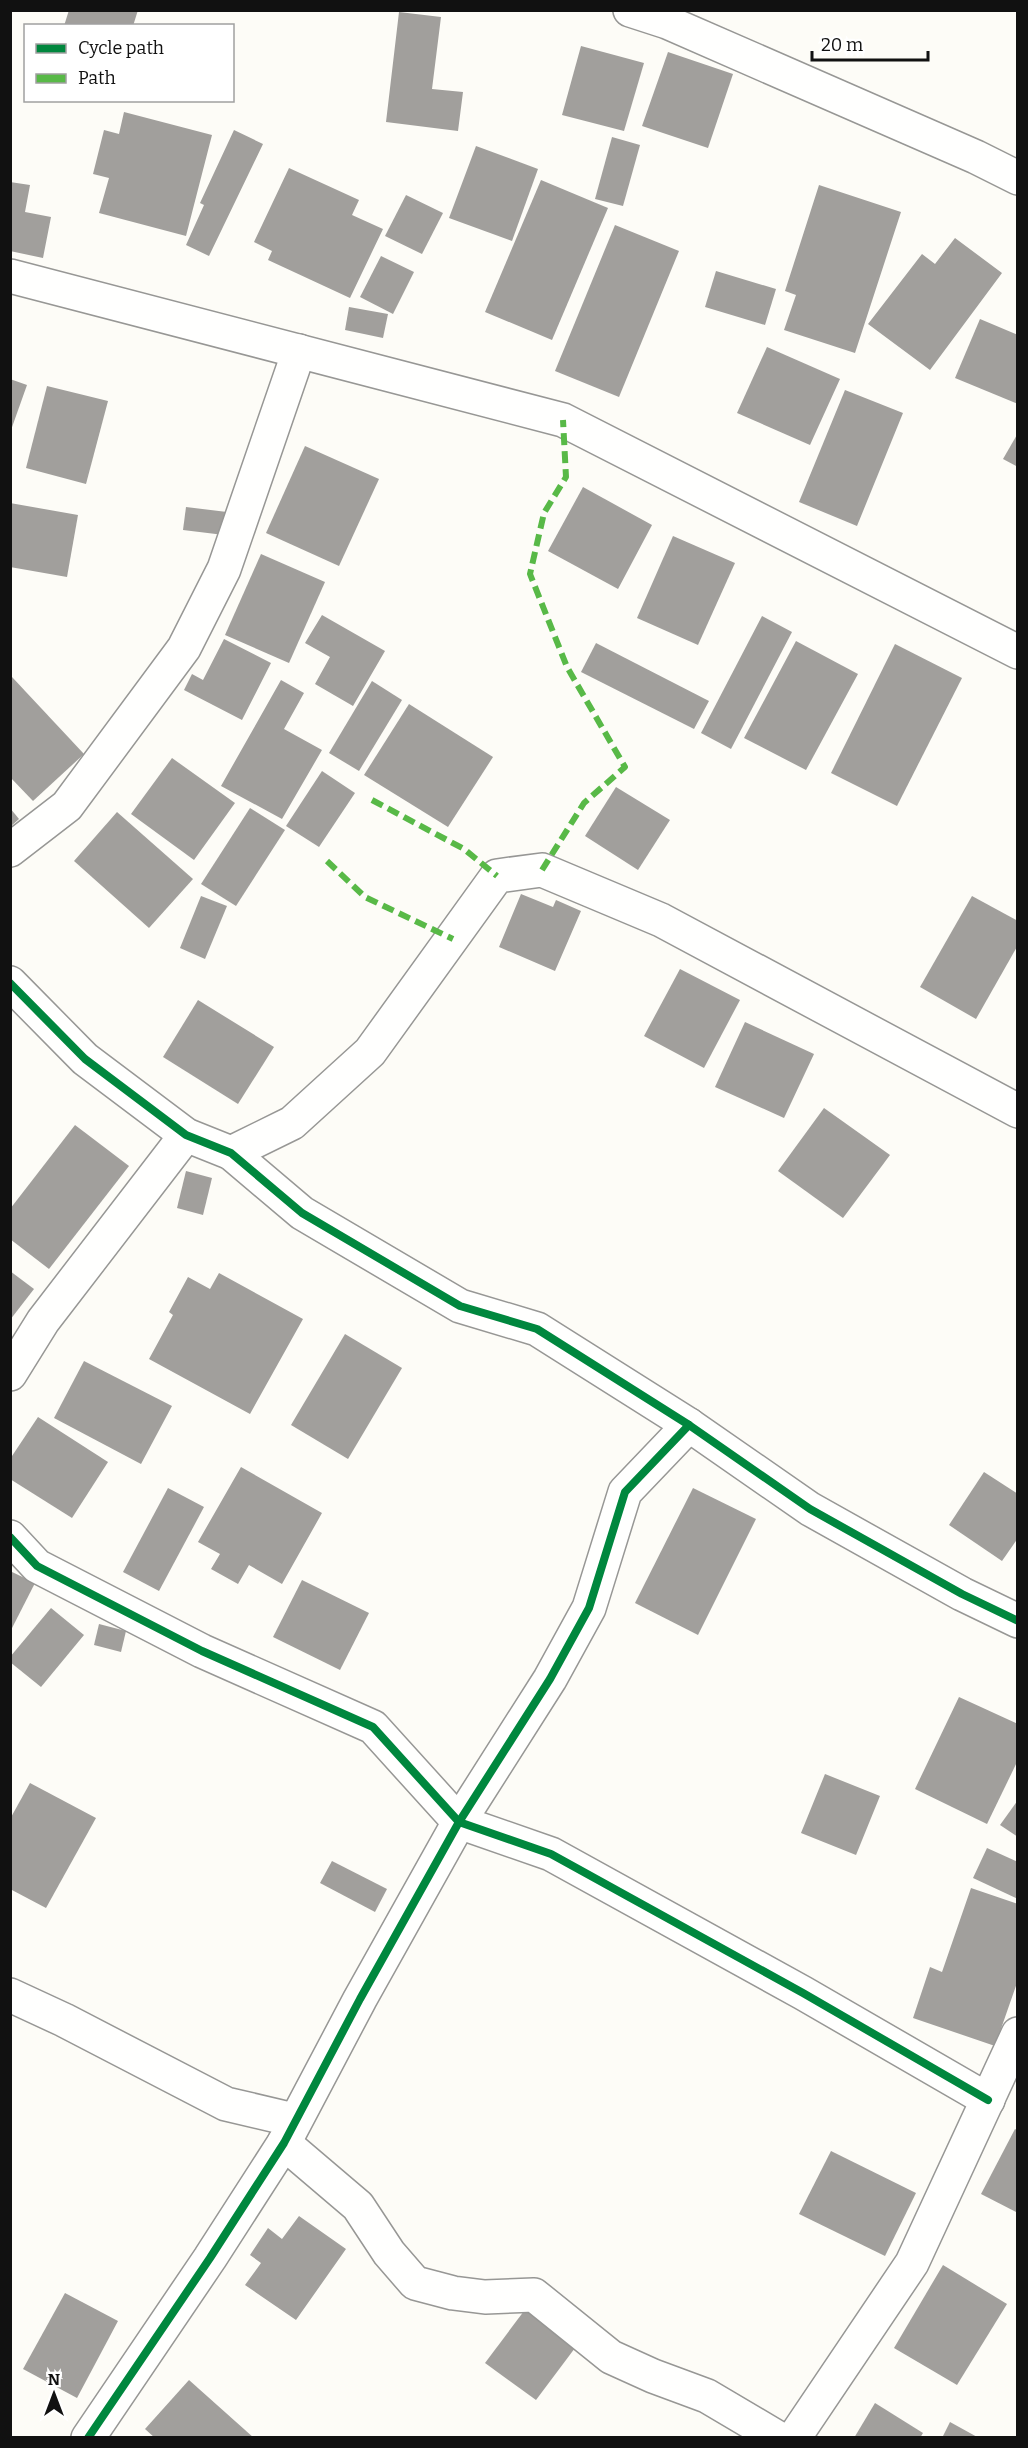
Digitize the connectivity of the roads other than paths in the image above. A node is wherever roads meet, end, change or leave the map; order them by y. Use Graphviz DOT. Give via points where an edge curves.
graph roads {
  1 [pos="630,10"];
  2 [pos="1017,178"];
  3 [pos="10,276"];
  4 [pos="299,351"];
  5 [pos="1017,652"];
  6 [pos="10,850"];
  7 [pos="10,983"];
  8 [pos="1017,1111"];
  9 [pos="186,1135"];
  10 [pos="231,1153"];
  11 [pos="10,1374"];
  12 [pos="689,1425"];
  13 [pos="10,1537"];
  14 [pos="1017,1621"];
  15 [pos="459,1822"];
  16 [pos="10,1995"];
  17 [pos="1017,2034"];
  18 [pos="988,2100"];
  19 [pos="289,2131"];
  20 [pos="88,2438"];
  21 [pos="778,2438"];
  22 [pos="794,2438"];
  1 -- 2 [label="street" via="667,22"];
  3 -- 4 [label="street"];
  4 -- 5 [label="street" via="563,420"];
  4 -- 6 [label="street" via="224,569 184,648 67,806"];
  7 -- 9 [label="street" via="85,1059"];
  8 -- 10 [label="street" via="661,920 542,870 497,876 370,1052 292,1123"];
  9 -- 10 [label="street"];
  9 -- 11 [label="street" via="43,1320"];
  10 -- 12 [label="street" via="302,1213 440,1295 460,1306 537,1329"];
  12 -- 14 [label="street" via="810,1509"];
  12 -- 15 [label="street" via="625,1492 590,1608"];
  13 -- 15 [label="street" via="37,1566 202,1651 373,1727"];
  15 -- 18 [label="street" via="551,1854"];
  15 -- 19 [label="street"];
  16 -- 19 [label="street" via="226,2104"];
  17 -- 18 [label="street"];
  18 -- 22 [label="street" via="912,2263"];
  19 -- 20 [label="street" via="210,2258"];
  19 -- 21 [label="street" via="358,2206 389,2253 415,2283 453,2294 534,2295 611,2357 707,2396"];
}
